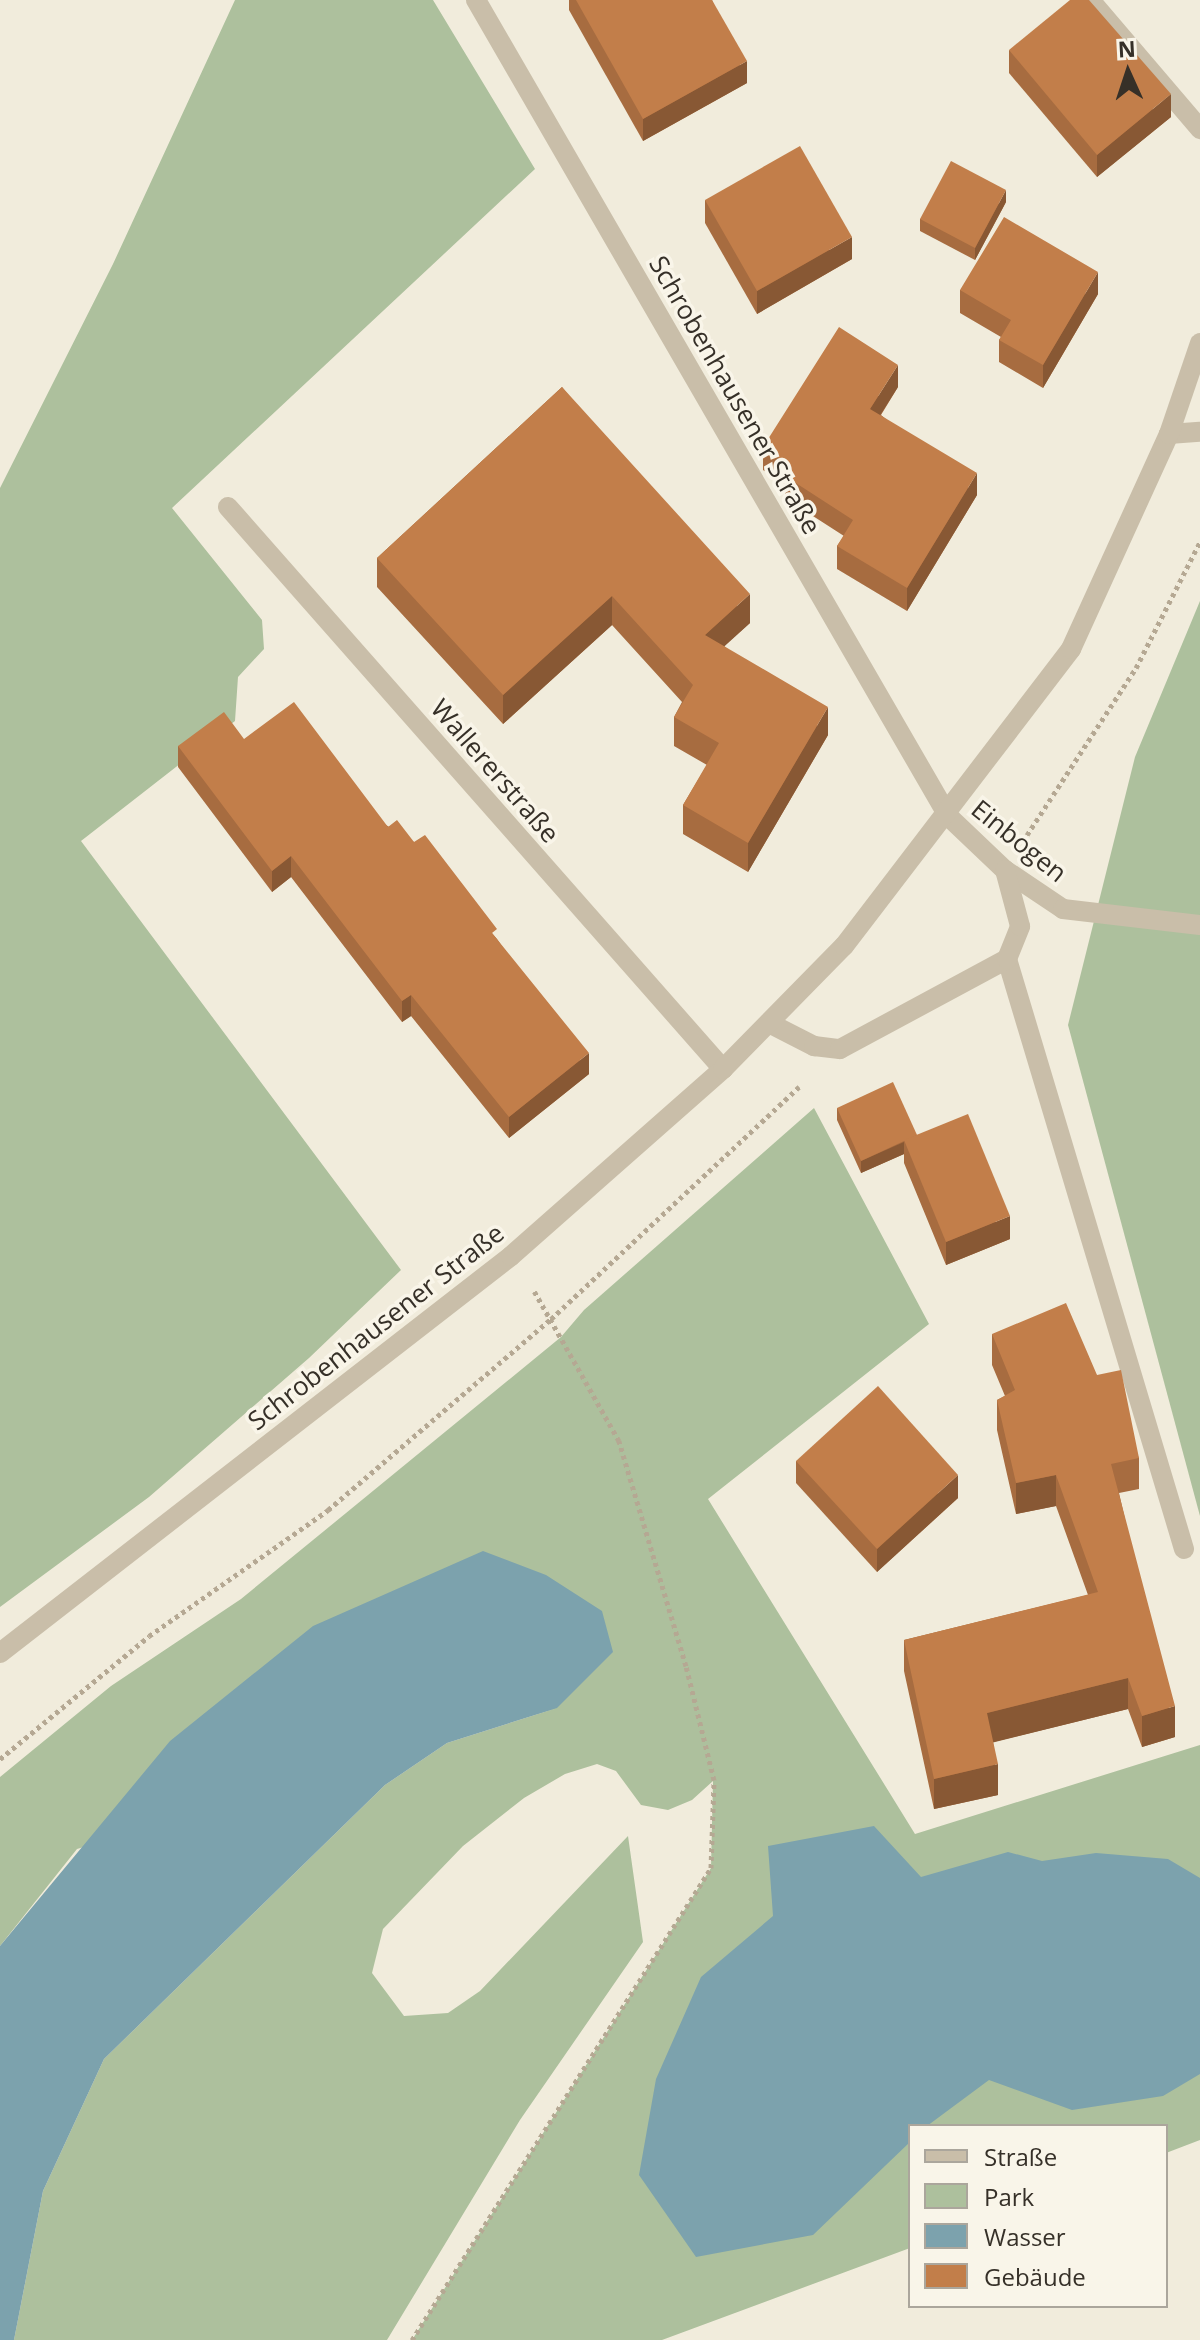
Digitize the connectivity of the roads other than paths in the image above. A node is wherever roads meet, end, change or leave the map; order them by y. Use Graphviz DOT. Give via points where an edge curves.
graph roads {
  1 [pos="476,0"];
  2 [pos="1090,0"];
  3 [pos="1200,129"];
  4 [pos="1200,343"];
  5 [pos="1200,432"];
  6 [pos="1169,434"];
  7 [pos="228,507"];
  8 [pos="948,816"];
  9 [pos="1005,870"];
  10 [pos="1200,925"];
  11 [pos="1007,959"];
  12 [pos="769,1023"];
  13 [pos="723,1069"];
  14 [pos="1184,1549"];
  15 [pos="0,1653"];
  1 -- 8 [label="street, Schrobenhausener Straße"];
  2 -- 3 [label="street"];
  4 -- 6 [label="street, Schrobenhausener Straße"];
  5 -- 6 [label="street"];
  6 -- 8 [label="street, Schrobenhausener Straße" via="1071,649"];
  7 -- 13 [label="street, Wallererstraße"];
  8 -- 9 [label="street, Einbogen"];
  8 -- 12 [label="street, Schrobenhausener Straße" via="844,946"];
  9 -- 10 [label="street, Einbogen" via="1063,909"];
  9 -- 11 [label="street" via="1020,926"];
  11 -- 12 [label="street" via="840,1049 814,1046"];
  11 -- 14 [label="street"];
  12 -- 13 [label="street, Schrobenhausener Straße"];
  13 -- 15 [label="street, Schrobenhausener Straße" via="511,1256"];
}
